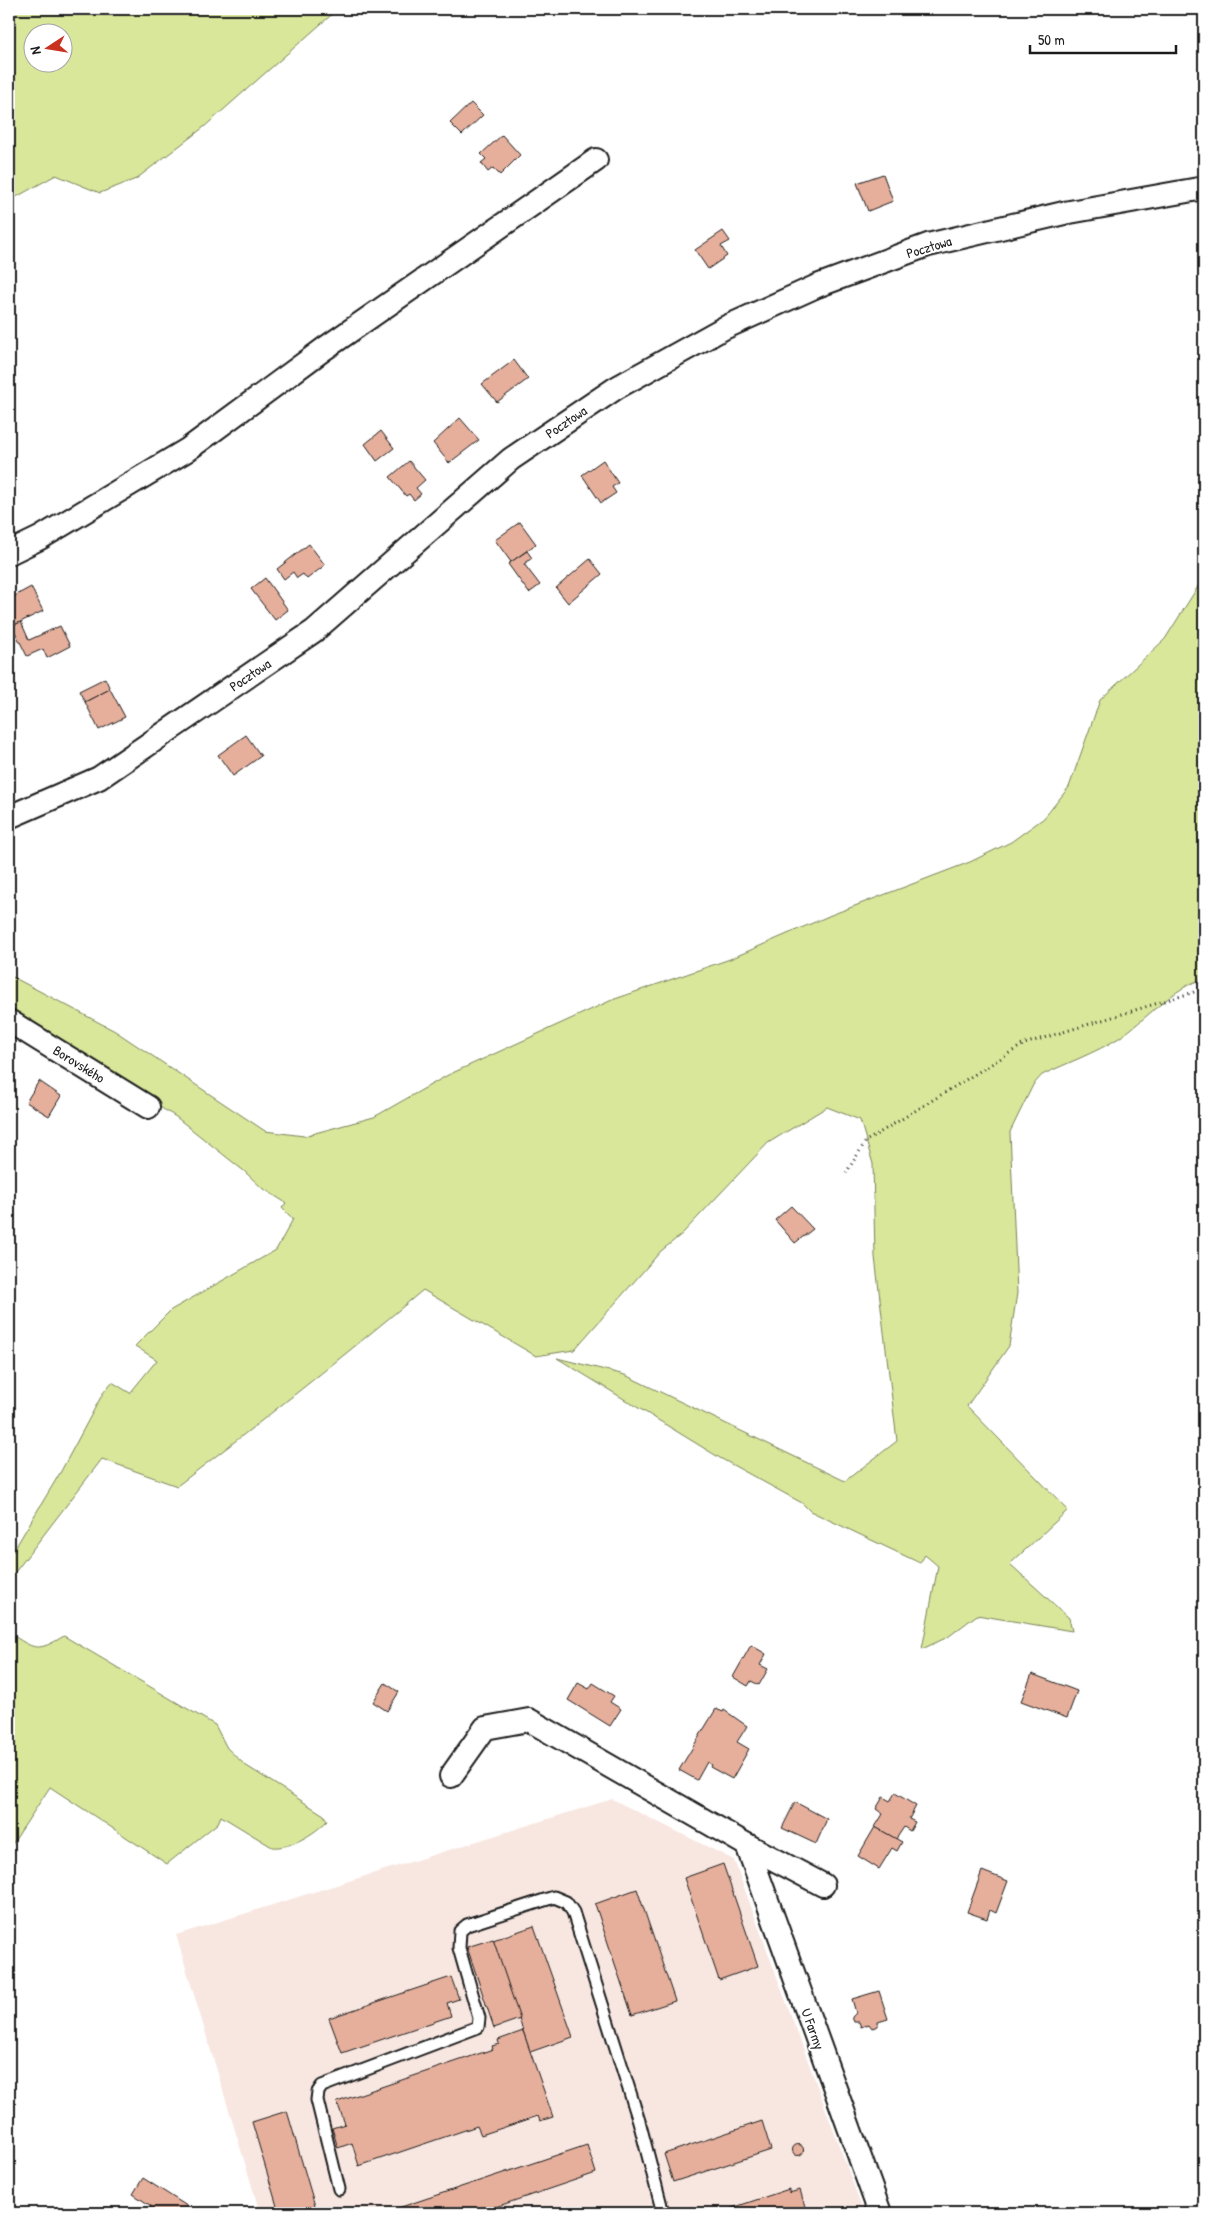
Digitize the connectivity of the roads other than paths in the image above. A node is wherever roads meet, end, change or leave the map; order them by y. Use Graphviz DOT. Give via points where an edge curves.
graph roads {
  1 [pos="596,160"];
  2 [pos="1204,188"];
  3 [pos="9,553"];
  4 [pos="9,817"];
  5 [pos="9,1021"];
  6 [pos="148,1107"];
  7 [pos="451,1776"];
  8 [pos="747,1845"];
  9 [pos="823,1885"];
  10 [pos="340,2190"];
  11 [pos="664,2213"];
  12 [pos="880,2213"];
  1 -- 3 [label="street" via="324,349 187,450 40,538"];
  2 -- 4 [label="street, Pocztowa" via="1064,213 928,246 817,286 724,328 616,388 511,460 314,632 99,778"];
  5 -- 6 [label="street, Borovského"];
  7 -- 8 [label="street" via="485,1728 529,1720"];
  8 -- 9 [label="street"];
  8 -- 12 [label="street, U Farmy"];
  10 -- 11 [label="lane" via="317,2100 322,2086 478,2027 479,2018 459,1948 460,1931 473,1923 554,1897 566,1902 573,1912 639,2121"];
}
